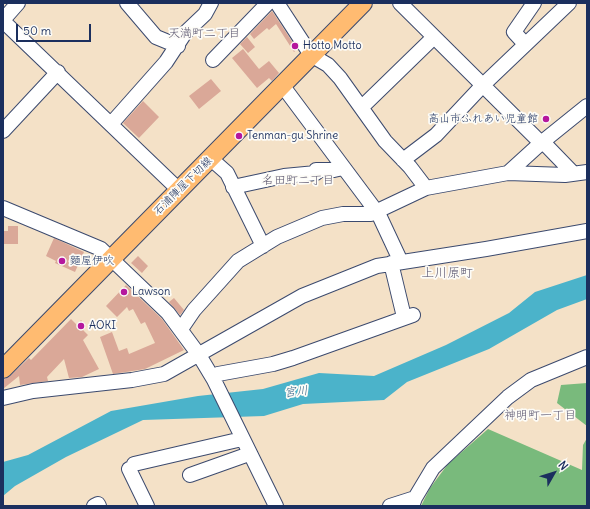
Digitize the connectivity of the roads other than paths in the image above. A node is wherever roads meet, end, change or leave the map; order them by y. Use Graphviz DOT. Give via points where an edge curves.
graph roads {
  1 [pos="18,3"];
  2 [pos="127,3"];
  3 [pos="211,3"];
  4 [pos="268,3"];
  5 [pos="277,3"];
  6 [pos="363,3"];
  7 [pos="400,3"];
  8 [pos="534,3"];
  9 [pos="569,3"];
  10 [pos="3,21"];
  11 [pos="434,37"];
  12 [pos="525,44"];
  13 [pos="174,51"];
  14 [pos="311,55"];
  15 [pos="214,60"];
  16 [pos="58,72"];
  17 [pos="282,85"];
  18 [pos="483,85"];
  19 [pos="587,106"];
  20 [pos="362,107"];
  21 [pos="111,124"];
  22 [pos="3,131"];
  23 [pos="542,142"];
  24 [pos="210,158"];
  25 [pos="403,160"];
  26 [pos="343,168"];
  27 [pos="587,172"];
  28 [pos="508,173"];
  29 [pos="573,173"];
  30 [pos="233,187"];
  31 [pos="426,188"];
  32 [pos="179,190"];
  33 [pos="3,208"];
  34 [pos="377,211"];
  35 [pos="587,230"];
  36 [pos="263,246"];
  37 [pos="111,257"];
  38 [pos="396,262"];
  39 [pos="181,329"];
  40 [pos="199,355"];
  41 [pos="587,357"];
  42 [pos="3,369"];
  43 [pos="213,379"];
  44 [pos="3,398"];
  45 [pos="242,436"];
  46 [pos="249,454"];
  47 [pos="190,475"];
  48 [pos="414,502"];
  49 [pos="94,506"];
  50 [pos="98,506"];
  51 [pos="147,506"];
  52 [pos="276,506"];
  53 [pos="390,506"];
  1 -- 10 [label="street"];
  2 -- 13 [label="street" via="156,37"];
  3 -- 13 [label="street" via="205,14 185,33"];
  4 -- 15 [label="street"];
  5 -- 14 [label="street"];
  6 -- 14 [label="main road, 石浦陣屋下切線"];
  7 -- 11 [label="street"];
  8 -- 12 [label="street" via="515,30"];
  9 -- 12 [label="street"];
  10 -- 16 [label="street"];
  11 -- 18 [label="street"];
  11 -- 20 [label="street"];
  12 -- 18 [label="street"];
  13 -- 21 [label="street"];
  14 -- 17 [label="main road, 石浦陣屋下切線"];
  14 -- 20 [label="street" via="328,65"];
  16 -- 21 [label="street"];
  16 -- 22 [label="street"];
  17 -- 24 [label="main road, 石浦陣屋下切線"];
  17 -- 26 [label="street"];
  18 -- 23 [label="street"];
  18 -- 25 [label="street" via="436,135"];
  19 -- 23 [label="street"];
  20 -- 25 [label="street" via="385,141"];
  21 -- 32 [label="street"];
  23 -- 28 [label="street"];
  23 -- 29 [label="street"];
  24 -- 30 [label="street" via="227,173"];
  24 -- 32 [label="main road, 石浦陣屋下切線"];
  25 -- 31 [label="street"];
  26 -- 30 [label="street" via="316,170 316,173 284,176"];
  26 -- 34 [label="street"];
  27 -- 29 [label="street"];
  28 -- 29 [label="street"];
  28 -- 31 [label="street"];
  30 -- 36 [label="street"];
  31 -- 34 [label="street"];
  32 -- 37 [label="main road, 石浦陣屋下切線"];
  33 -- 37 [label="street" via="101,249"];
  34 -- 36 [label="street" via="371,214 343,214 322,218 290,230"];
  34 -- 38 [label="street"];
  35 -- 38 [label="street" via="486,249"];
  36 -- 39 [label="street" via="238,261 194,310"];
  37 -- 39 [label="street"];
  37 -- 42 [label="main road, 石浦陣屋下切線"];
  38 -- 40 [label="street" via="362,270 302,296 235,332"];
  38 -- 43 [label="street" via="409,316 293,358 218,374"];
  39 -- 40 [label="street"];
  40 -- 43 [label="street"];
  40 -- 44 [label="street" via="164,374 149,378 33,391"];
  41 -- 48 [label="street" via="531,380 508,397 433,468"];
  43 -- 45 [label="street"];
  45 -- 46 [label="street"];
  45 -- 51 [label="street" via="132,466"];
  46 -- 47 [label="street"];
  46 -- 52 [label="street"];
  48 -- 53 [label="street"];
  49 -- 50 [label="street"];
}
